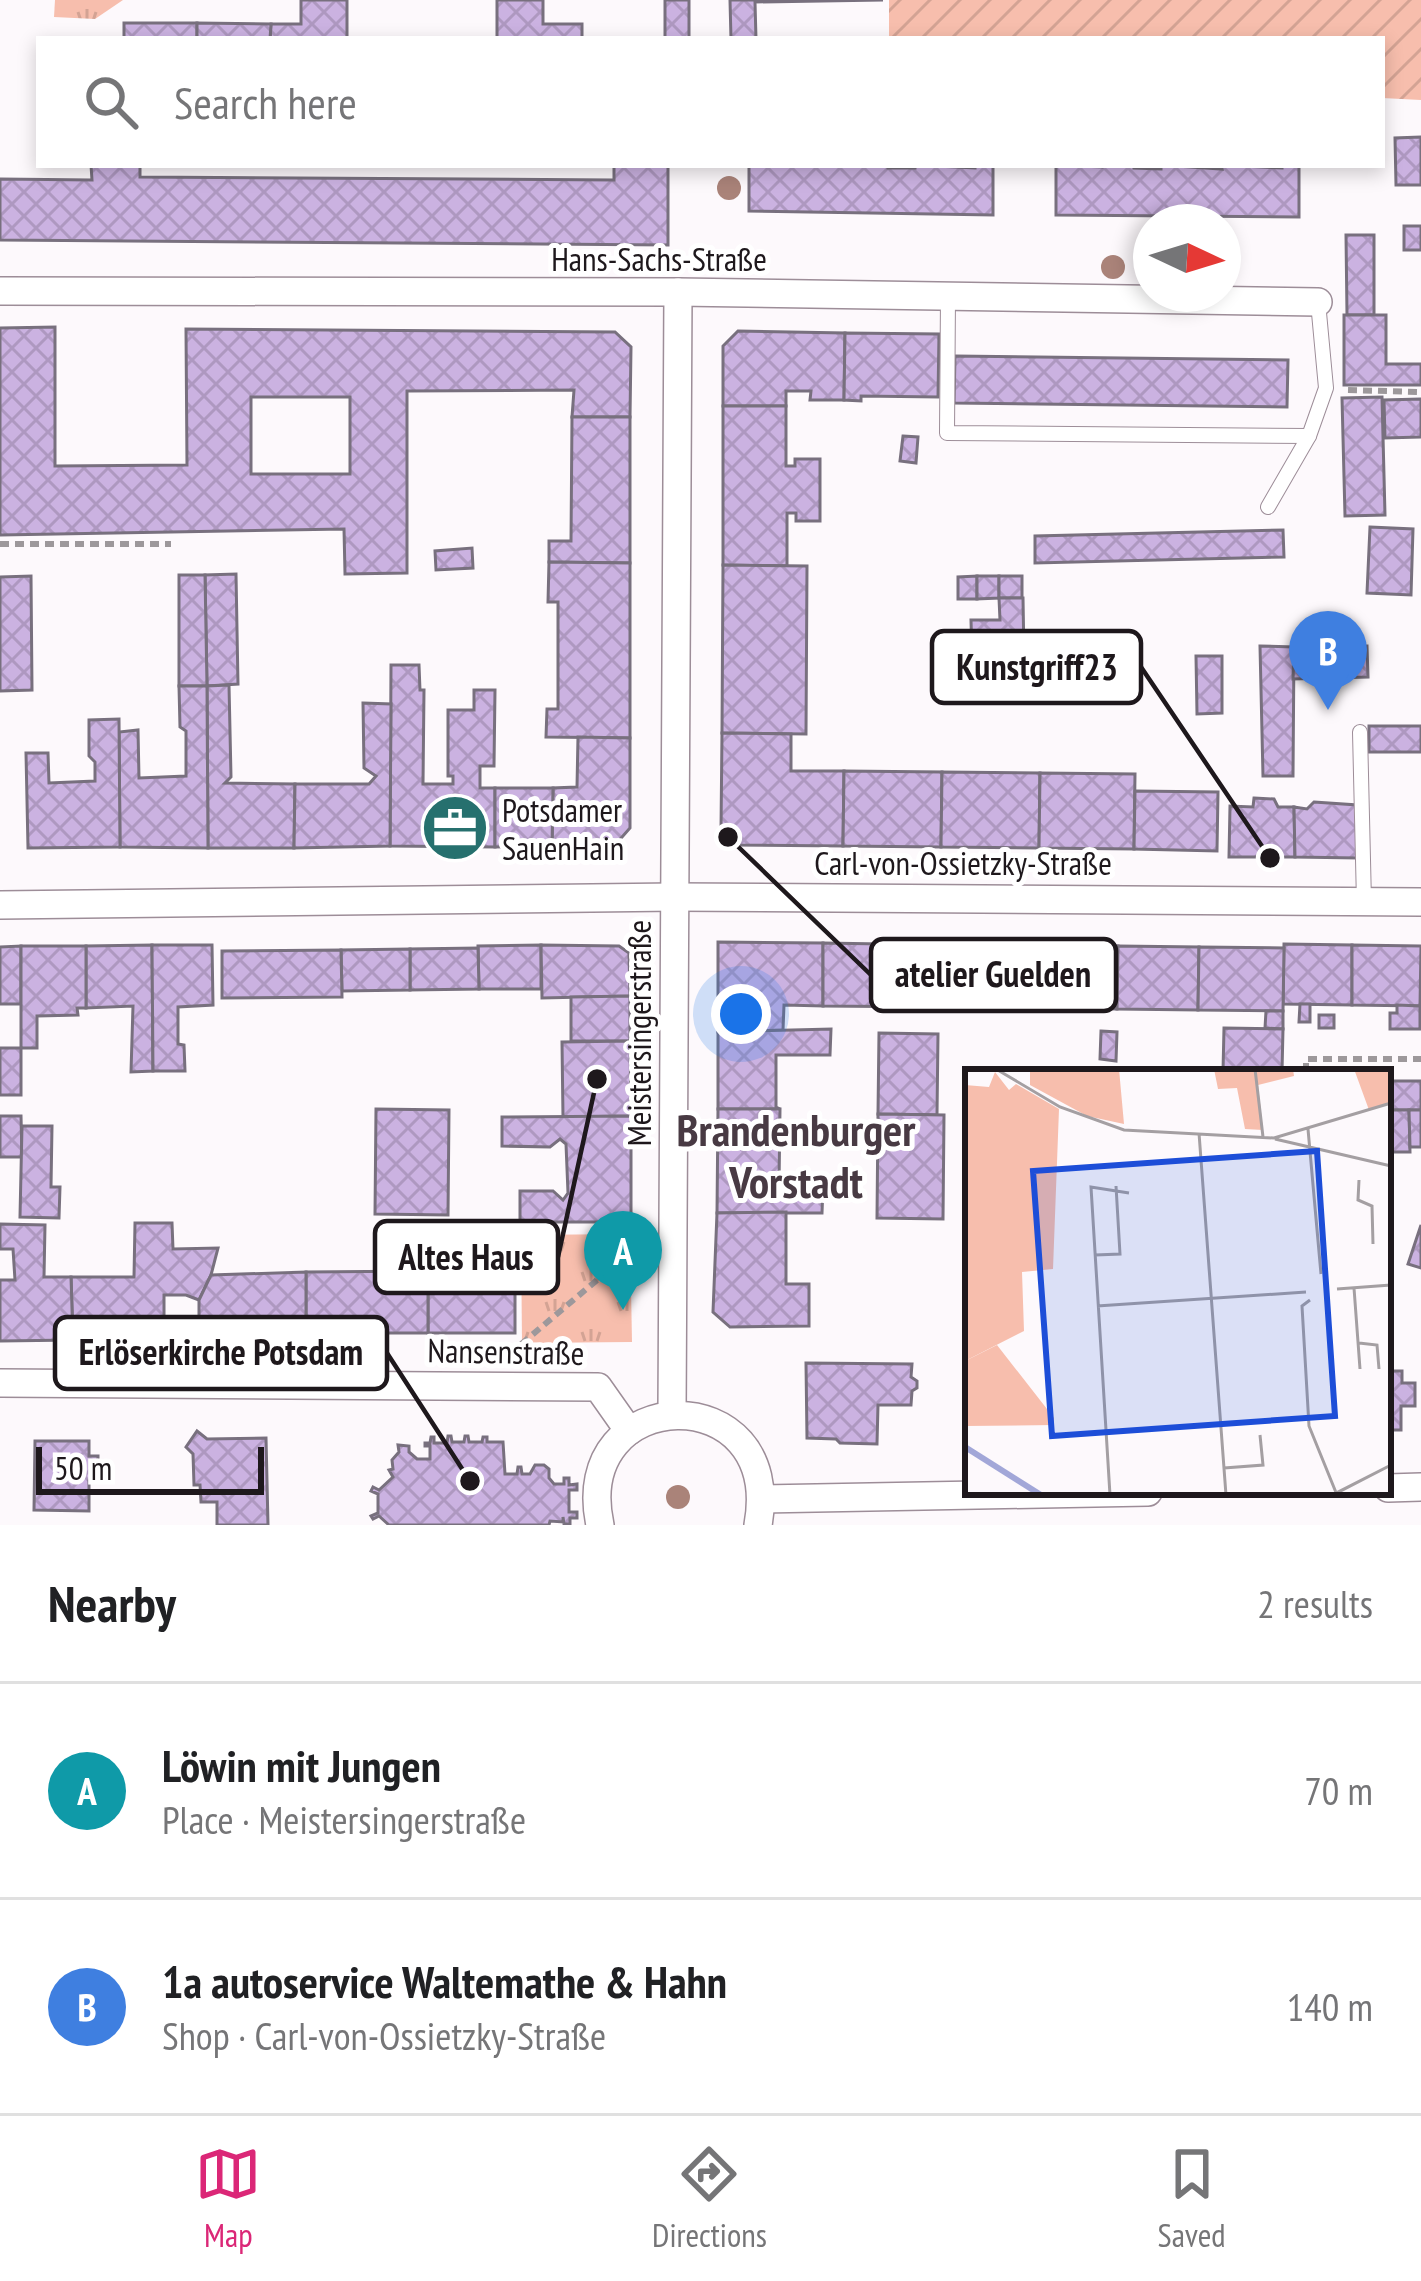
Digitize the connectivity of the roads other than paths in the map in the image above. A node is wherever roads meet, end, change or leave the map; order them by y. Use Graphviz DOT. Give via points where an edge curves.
graph roads {
  1 [pos="0,291"];
  2 [pos="678,292"];
  3 [pos="948,297"];
  4 [pos="1318,302"];
  5 [pos="1309,436"];
  6 [pos="1268,507"];
  7 [pos="1360,732"];
  8 [pos="675,897"];
  9 [pos="1364,902"];
  10 [pos="1421,902"];
  11 [pos="0,905"];
  12 [pos="0,1382"];
  13 [pos="672,1414"];
  14 [pos="629,1431"];
  15 [pos="1421,1487"];
  16 [pos="1391,1488"];
  17 [pos="1090,1495"];
  18 [pos="760,1512"];
  19 [pos="600,1525"];
  1 -- 2 [label="street, Hans-Sachs-Straße"];
  2 -- 3 [label="street, Hans-Sachs-Straße"];
  2 -- 8 [label="street, Meistersingerstraße"];
  3 -- 4 [label="street, Hans-Sachs-Straße"];
  3 -- 5 [label="lane" via="947,433"];
  4 -- 5 [label="lane" via="1326,388"];
  5 -- 6 [label="lane"];
  7 -- 9 [label="lane"];
  8 -- 9 [label="street, Carl-von-Ossietzky-Straße"];
  8 -- 11 [label="street, Carl-von-Ossietzky-Straße"];
  8 -- 13 [label="street, Meistersingerstraße"];
  9 -- 10 [label="street, Carl-von-Ossietzky-Straße"];
  12 -- 14 [label="street, Nansenstraße" via="598,1388"];
  13 -- 14 [label="street"];
  13 -- 18 [label="street" via="725,1428 745,1447 758,1471"];
  14 -- 19 [label="street" via="599,1473"];
  15 -- 16 [label="street"];
  17 -- 18 [label="street"];
}
